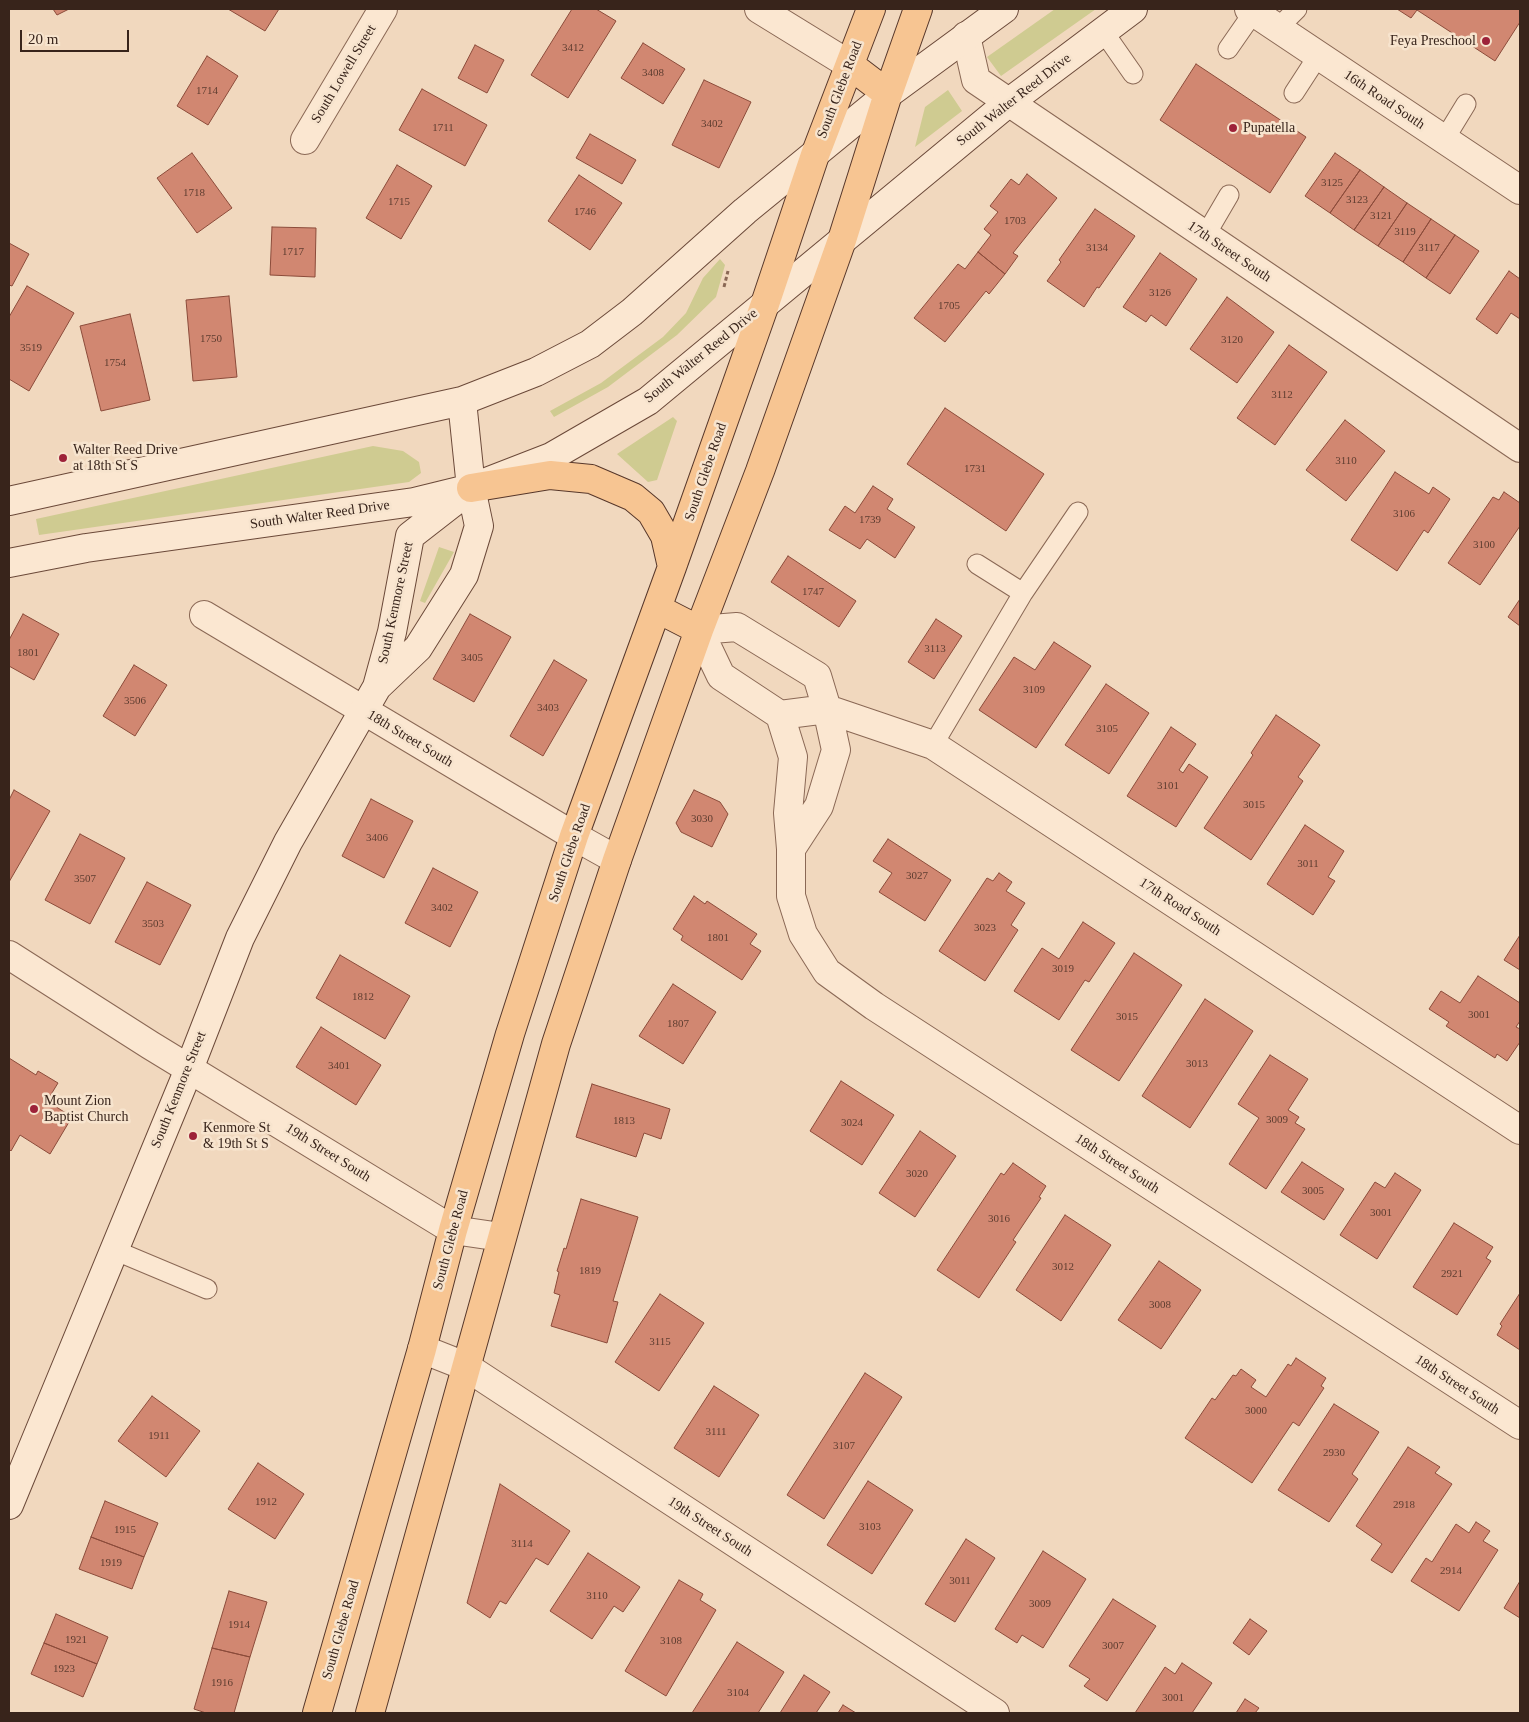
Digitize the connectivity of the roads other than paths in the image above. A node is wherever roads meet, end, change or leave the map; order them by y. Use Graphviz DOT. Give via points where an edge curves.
graph roads {
  1 [pos="383,9"];
  2 [pos="759,9"];
  3 [pos="871,9"];
  4 [pos="918,9"];
  5 [pos="1004,9"];
  6 [pos="1133,9"];
  7 [pos="1251,11"];
  8 [pos="1287,18"];
  9 [pos="1103,31"];
  10 [pos="966,36"];
  11 [pos="1228,49"];
  12 [pos="1318,56"];
  13 [pos="850,65"];
  14 [pos="1133,74"];
  15 [pos="1294,93"];
  16 [pos="888,94"];
  17 [pos="1008,102"];
  18 [pos="1466,104"];
  19 [pos="306,140"];
  20 [pos="1444,140"];
  21 [pos="815,155"];
  22 [pos="1520,190"];
  23 [pos="1229,195"];
  24 [pos="1206,236"];
  25 [pos="842,240"];
  26 [pos="765,304"];
  27 [pos="462,401"];
  28 [pos="1520,448"];
  29 [pos="471,488"];
  30 [pos="9,501"];
  31 [pos="1078,512"];
  32 [pos="9,563"];
  33 [pos="977,564"];
  34 [pos="672,567"];
  35 [pos="1023,593"];
  36 [pos="658,609"];
  37 [pos="204,615"];
  38 [pos="699,630"];
  39 [pos="376,687"];
  40 [pos="827,709"];
  41 [pos="363,711"];
  42 [pos="780,715"];
  43 [pos="933,745"];
  44 [pos="574,836"];
  45 [pos="791,849"];
  46 [pos="617,860"];
  47 [pos="9,955"];
  48 [pos="189,1068"];
  49 [pos="1520,1130"];
  50 [pos="453,1230"];
  51 [pos="501,1237"];
  52 [pos="114,1250"];
  53 [pos="207,1289"];
  54 [pos="422,1349"];
  55 [pos="465,1366"];
  56 [pos="1520,1426"];
  57 [pos="9,1505"];
  58 [pos="317,1713"];
  59 [pos="370,1713"];
  60 [pos="995,1713"];
  1 -- 19 [label="street, South Lowell Street"];
  2 -- 13 [label="street"];
  3 -- 13 [label="main road, South Glebe Road"];
  4 -- 16 [label="main road"];
  5 -- 10 [label="street"];
  6 -- 9 [label="street, South Walter Reed Drive"];
  7 -- 8 [label="street, 16th Road South"];
  7 -- 11 [label="lane"];
  8 -- 12 [label="street, 16th Road South"];
  9 -- 14 [label="lane"];
  9 -- 17 [label="street, South Walter Reed Drive"];
  10 -- 16 [label="street"];
  10 -- 17 [label="street, 17th Street South" via="976,80"];
  12 -- 15 [label="lane"];
  12 -- 20 [label="street, 16th Road South"];
  13 -- 16 [label="main road"];
  13 -- 21 [label="main road, South Glebe Road"];
  16 -- 21 [label="street"];
  16 -- 25 [label="main road"];
  17 -- 24 [label="street, 17th Street South"];
  17 -- 25 [label="street, South Walter Reed Drive"];
  18 -- 20 [label="lane"];
  20 -- 22 [label="street, 16th Road South"];
  21 -- 26 [label="main road, South Glebe Road"];
  21 -- 27 [label="street" via="745,211 632,312 590,344 536,372"];
  23 -- 24 [label="lane"];
  24 -- 28 [label="street, 17th Street South"];
  25 -- 26 [label="street, South Walter Reed Drive"];
  25 -- 38 [label="main road" via="760,471"];
  26 -- 29 [label="street, South Walter Reed Drive" via="648,401 551,457"];
  26 -- 34 [label="main road, South Glebe Road"];
  27 -- 29 [label="street, South Kenmore Street"];
  27 -- 30 [label="street"];
  29 -- 32 [label="street, South Walter Reed Drive" via="414,502 86,548"];
  29 -- 34 [label="main road" via="550,475 592,479 633,497 651,512 665,536"];
  29 -- 39 [label="street, South Kenmore Street" via="410,536 392,632"];
  29 -- 39 [label="street, South Kenmore Street" via="479,526 464,575 418,648"];
  31 -- 35 [label="lane"];
  33 -- 35 [label="lane"];
  34 -- 36 [label="main road, South Glebe Road"];
  35 -- 43 [label="lane"];
  36 -- 38 [label="main road"];
  36 -- 44 [label="main road, South Glebe Road"];
  37 -- 41 [label="street, 18th Street South"];
  38 -- 40 [label="street" via="737,627 817,676"];
  38 -- 42 [label="street" via="721,676"];
  38 -- 46 [label="main road"];
  39 -- 41 [label="street, South Kenmore Street"];
  40 -- 42 [label="street, 17th Road South"];
  40 -- 43 [label="street, 17th Road South"];
  40 -- 45 [label="street" via="836,750 819,806"];
  41 -- 44 [label="street, 18th Street South"];
  41 -- 48 [label="street, South Kenmore Street" via="288,842 240,938"];
  42 -- 45 [label="street, 18th Street South" via="793,757 788,813"];
  43 -- 49 [label="street, 17th Road South"];
  44 -- 46 [label="street, 18th Street South"];
  44 -- 50 [label="main road, South Glebe Road" via="510,1034"];
  45 -- 56 [label="street, 18th Street South" via="791,896 804,934 827,972 874,1006"];
  46 -- 51 [label="main road" via="556,1044"];
  47 -- 48 [label="street, 19th Street South"];
  48 -- 50 [label="street, 19th Street South"];
  48 -- 52 [label="street, South Kenmore Street"];
  50 -- 51 [label="street, 19th Street South"];
  50 -- 54 [label="main road, South Glebe Road"];
  51 -- 55 [label="main road"];
  52 -- 53 [label="lane"];
  52 -- 57 [label="street, South Kenmore Street"];
  54 -- 55 [label="street, 19th Street South"];
  54 -- 58 [label="main road, South Glebe Road"];
  55 -- 59 [label="main road"];
  55 -- 60 [label="street, 19th Street South"];
}
